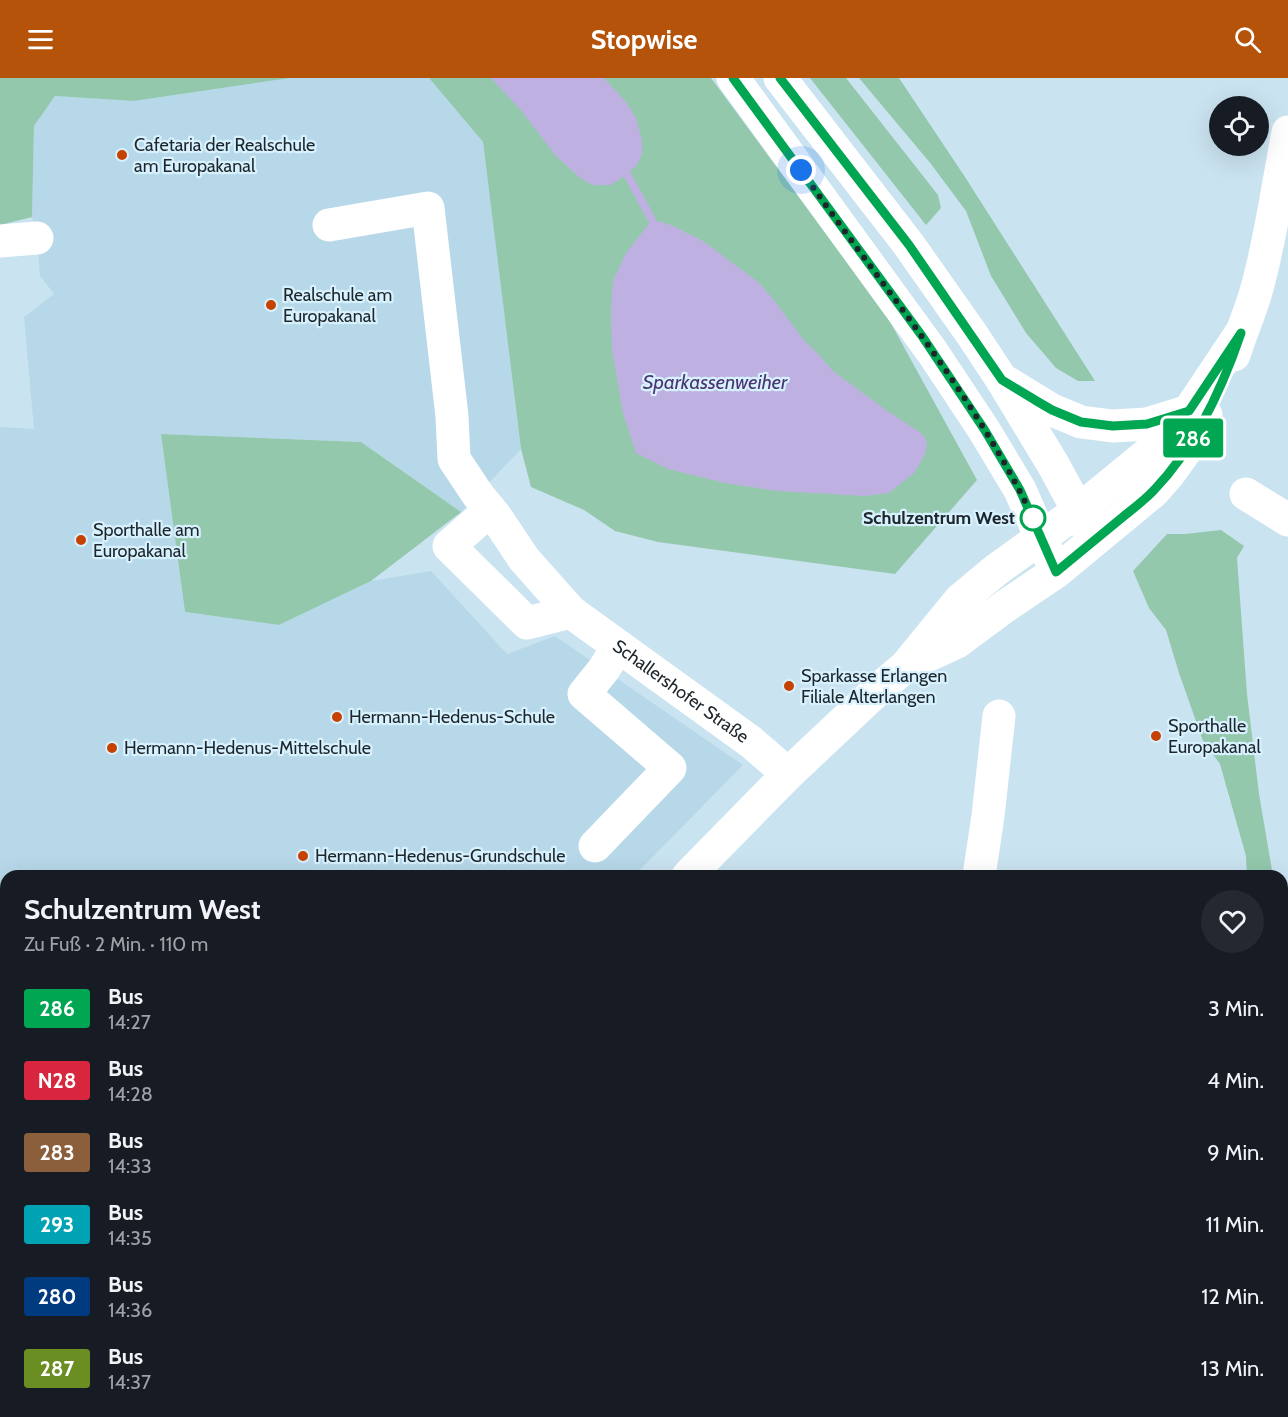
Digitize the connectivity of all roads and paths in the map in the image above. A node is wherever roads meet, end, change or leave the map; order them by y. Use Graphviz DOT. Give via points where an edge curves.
graph roads {
  1 [pos="734,78"];
  2 [pos="780,78"];
  3 [pos="1288,132"];
  4 [pos="329,225"];
  5 [pos="37,238"];
  6 [pos="0,241"];
  7 [pos="1241,333"];
  8 [pos="1002,380"];
  9 [pos="1189,411"];
  10 [pos="1246,494"];
  11 [pos="490,510"];
  12 [pos="1078,511"];
  13 [pos="1288,520"];
  14 [pos="1042,538"];
  15 [pos="1095,540"];
  16 [pos="1056,572"];
  17 [pos="571,612"];
  18 [pos="618,646"];
  19 [pos="906,666"];
  20 [pos="999,716"];
  21 [pos="788,774"];
  22 [pos="595,846"];
  23 [pos="694,870"];
  24 [pos="980,870"];
  1 -- 14 [label="street" via="940,362 1009,470"];
  2 -- 8 [label="street" via="909,245"];
  3 -- 7 [label="street" via="1257,287"];
  4 -- 11 [label="street, Schallershofer Straße" via="428,208 454,459"];
  5 -- 6 [label="street"];
  7 -- 9 [label="street"];
  7 -- 15 [label="street" via="1212,406 1186,450 1154,491"];
  8 -- 9 [label="street" via="1052,410 1081,422 1113,426 1147,424"];
  8 -- 12 [label="street"];
  9 -- 12 [label="street" via="1167,438"];
  10 -- 13 [label="street"];
  11 -- 17 [label="street, Schallershofer Straße" via="524,559"];
  11 -- 17 [label="street" via="449,546 527,623"];
  12 -- 14 [label="street"];
  12 -- 15 [label="street"];
  14 -- 16 [label="street"];
  14 -- 19 [label="street" via="960,600"];
  15 -- 16 [label="street"];
  16 -- 19 [label="street" via="957,642"];
  17 -- 18 [label="street, Schallershofer Straße"];
  18 -- 21 [label="street, Schallershofer Straße" via="751,742"];
  18 -- 22 [label="street" via="584,694 670,768"];
  19 -- 21 [label="street"];
  20 -- 24 [label="street"];
  21 -- 23 [label="street"];
}
